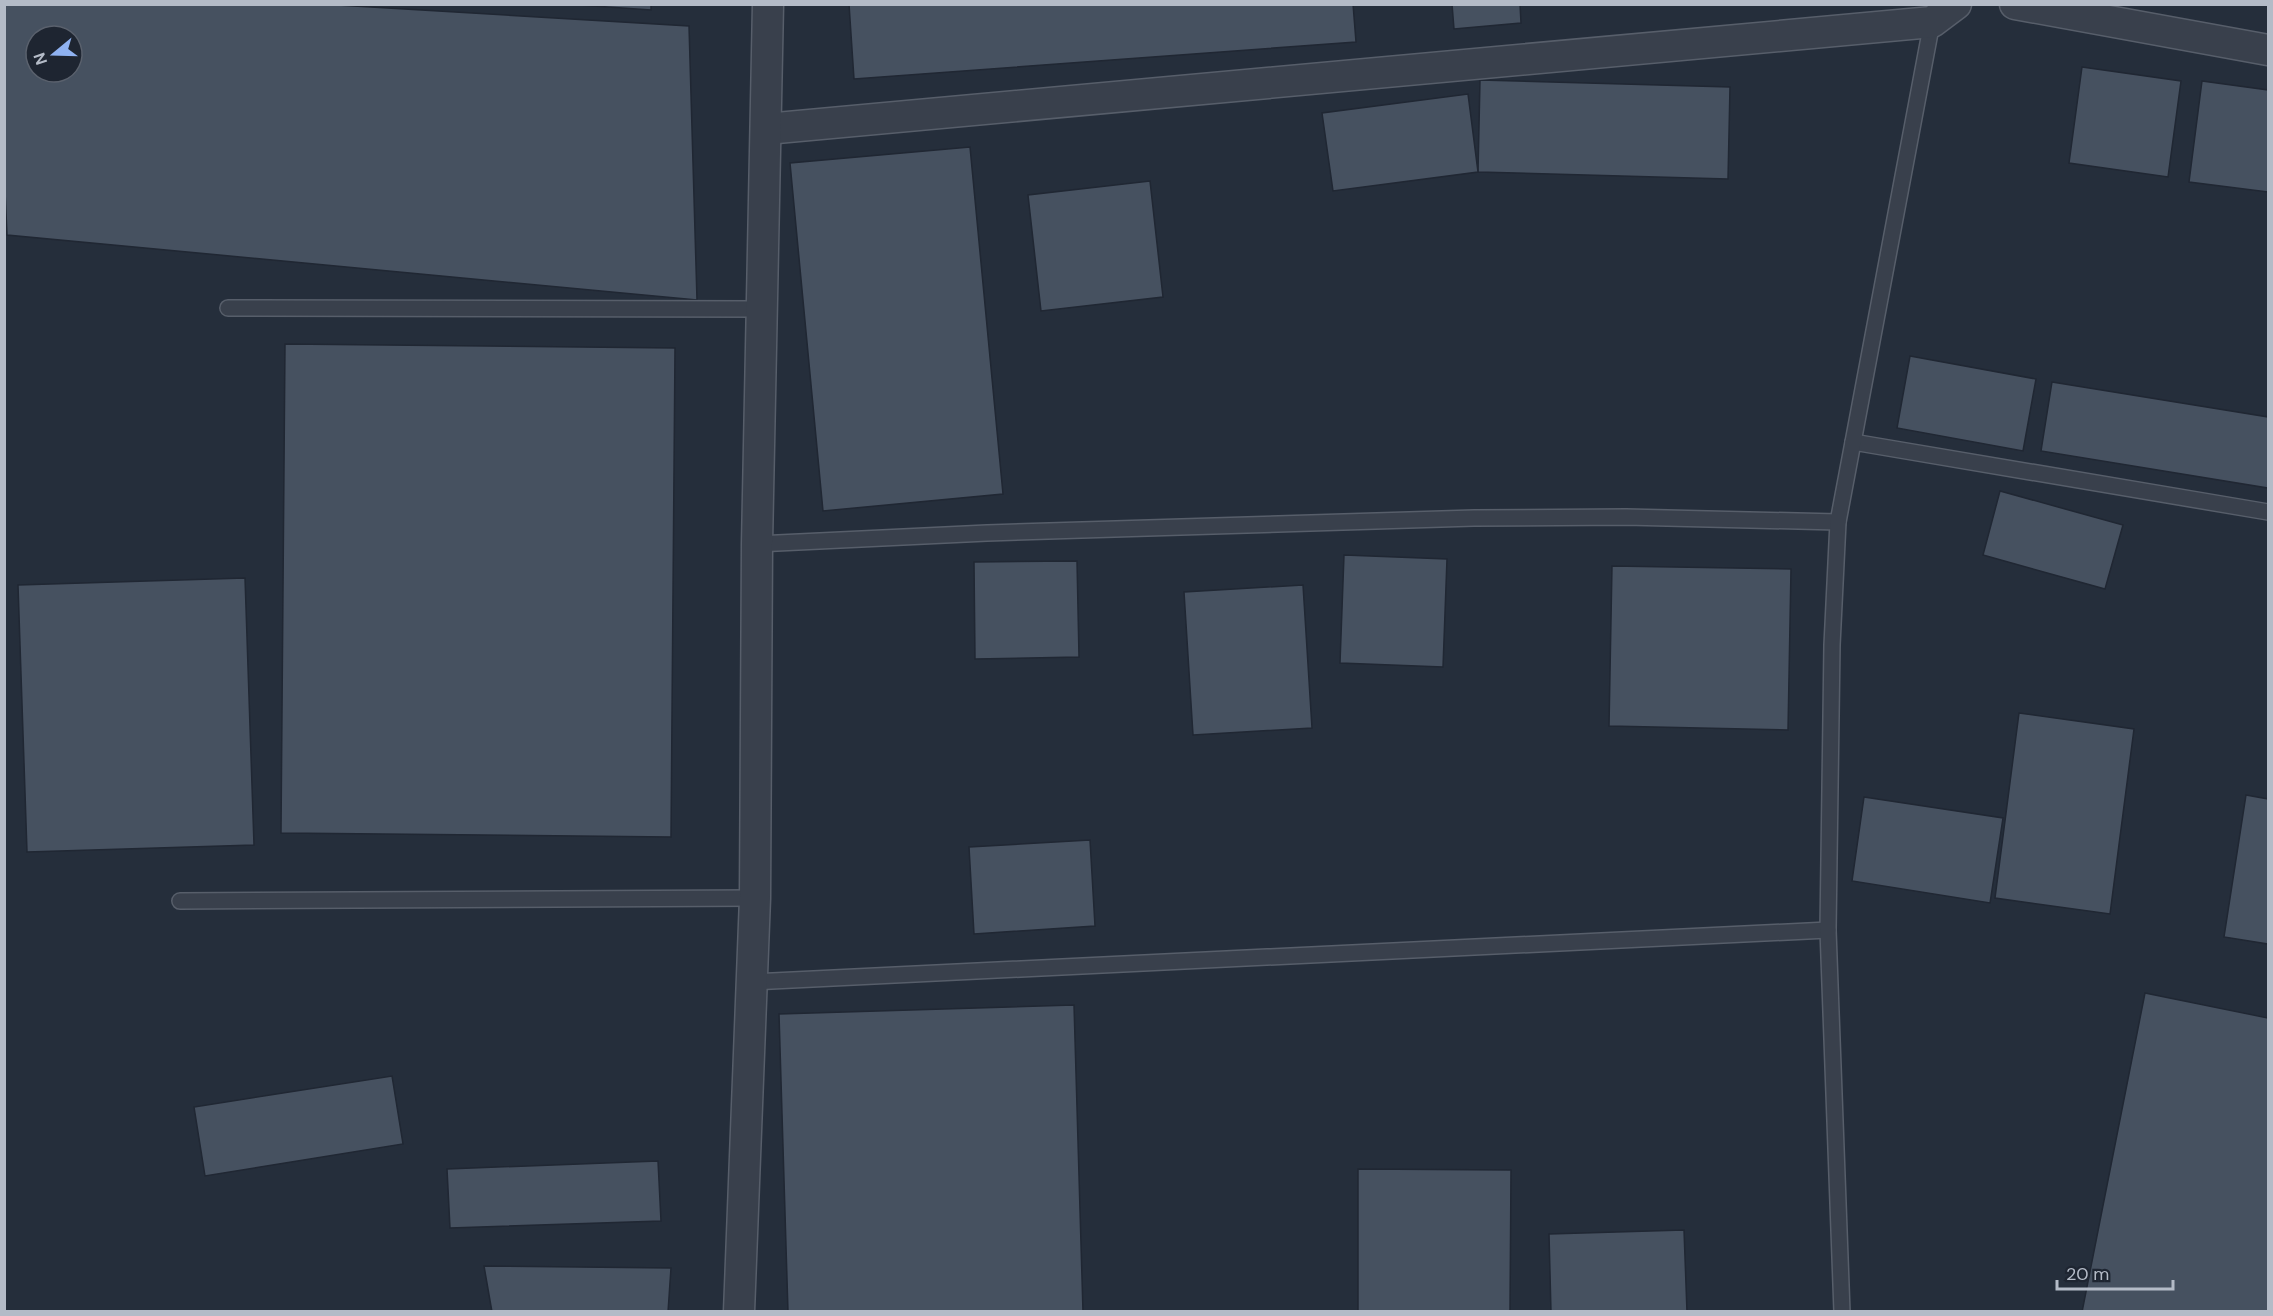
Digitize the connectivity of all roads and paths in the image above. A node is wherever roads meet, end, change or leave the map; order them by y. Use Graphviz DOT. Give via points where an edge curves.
graph roads {
  1 [pos="768,4"];
  2 [pos="1956,4"];
  3 [pos="2015,4"];
  4 [pos="1932,22"];
  5 [pos="2268,50"];
  6 [pos="766,129"];
  7 [pos="228,308"];
  8 [pos="762,309"];
  9 [pos="1853,442"];
  10 [pos="2268,512"];
  11 [pos="1838,522"];
  12 [pos="757,544"];
  13 [pos="755,898"];
  14 [pos="180,901"];
  15 [pos="1828,930"];
  16 [pos="751,982"];
  17 [pos="739,1311"];
  18 [pos="1842,1311"];
  1 -- 6 [label="street"];
  2 -- 4 [label="street"];
  3 -- 5 [label="street"];
  4 -- 6 [label="street"];
  4 -- 9 [label="lane"];
  6 -- 8 [label="street"];
  7 -- 8 [label="lane"];
  8 -- 12 [label="street"];
  9 -- 10 [label="lane"];
  9 -- 11 [label="lane"];
  11 -- 12 [label="lane" via="1474,518"];
  11 -- 15 [label="lane"];
  12 -- 13 [label="street"];
  13 -- 14 [label="lane"];
  13 -- 16 [label="street"];
  15 -- 16 [label="lane"];
  15 -- 18 [label="lane"];
  16 -- 17 [label="street"];
}
